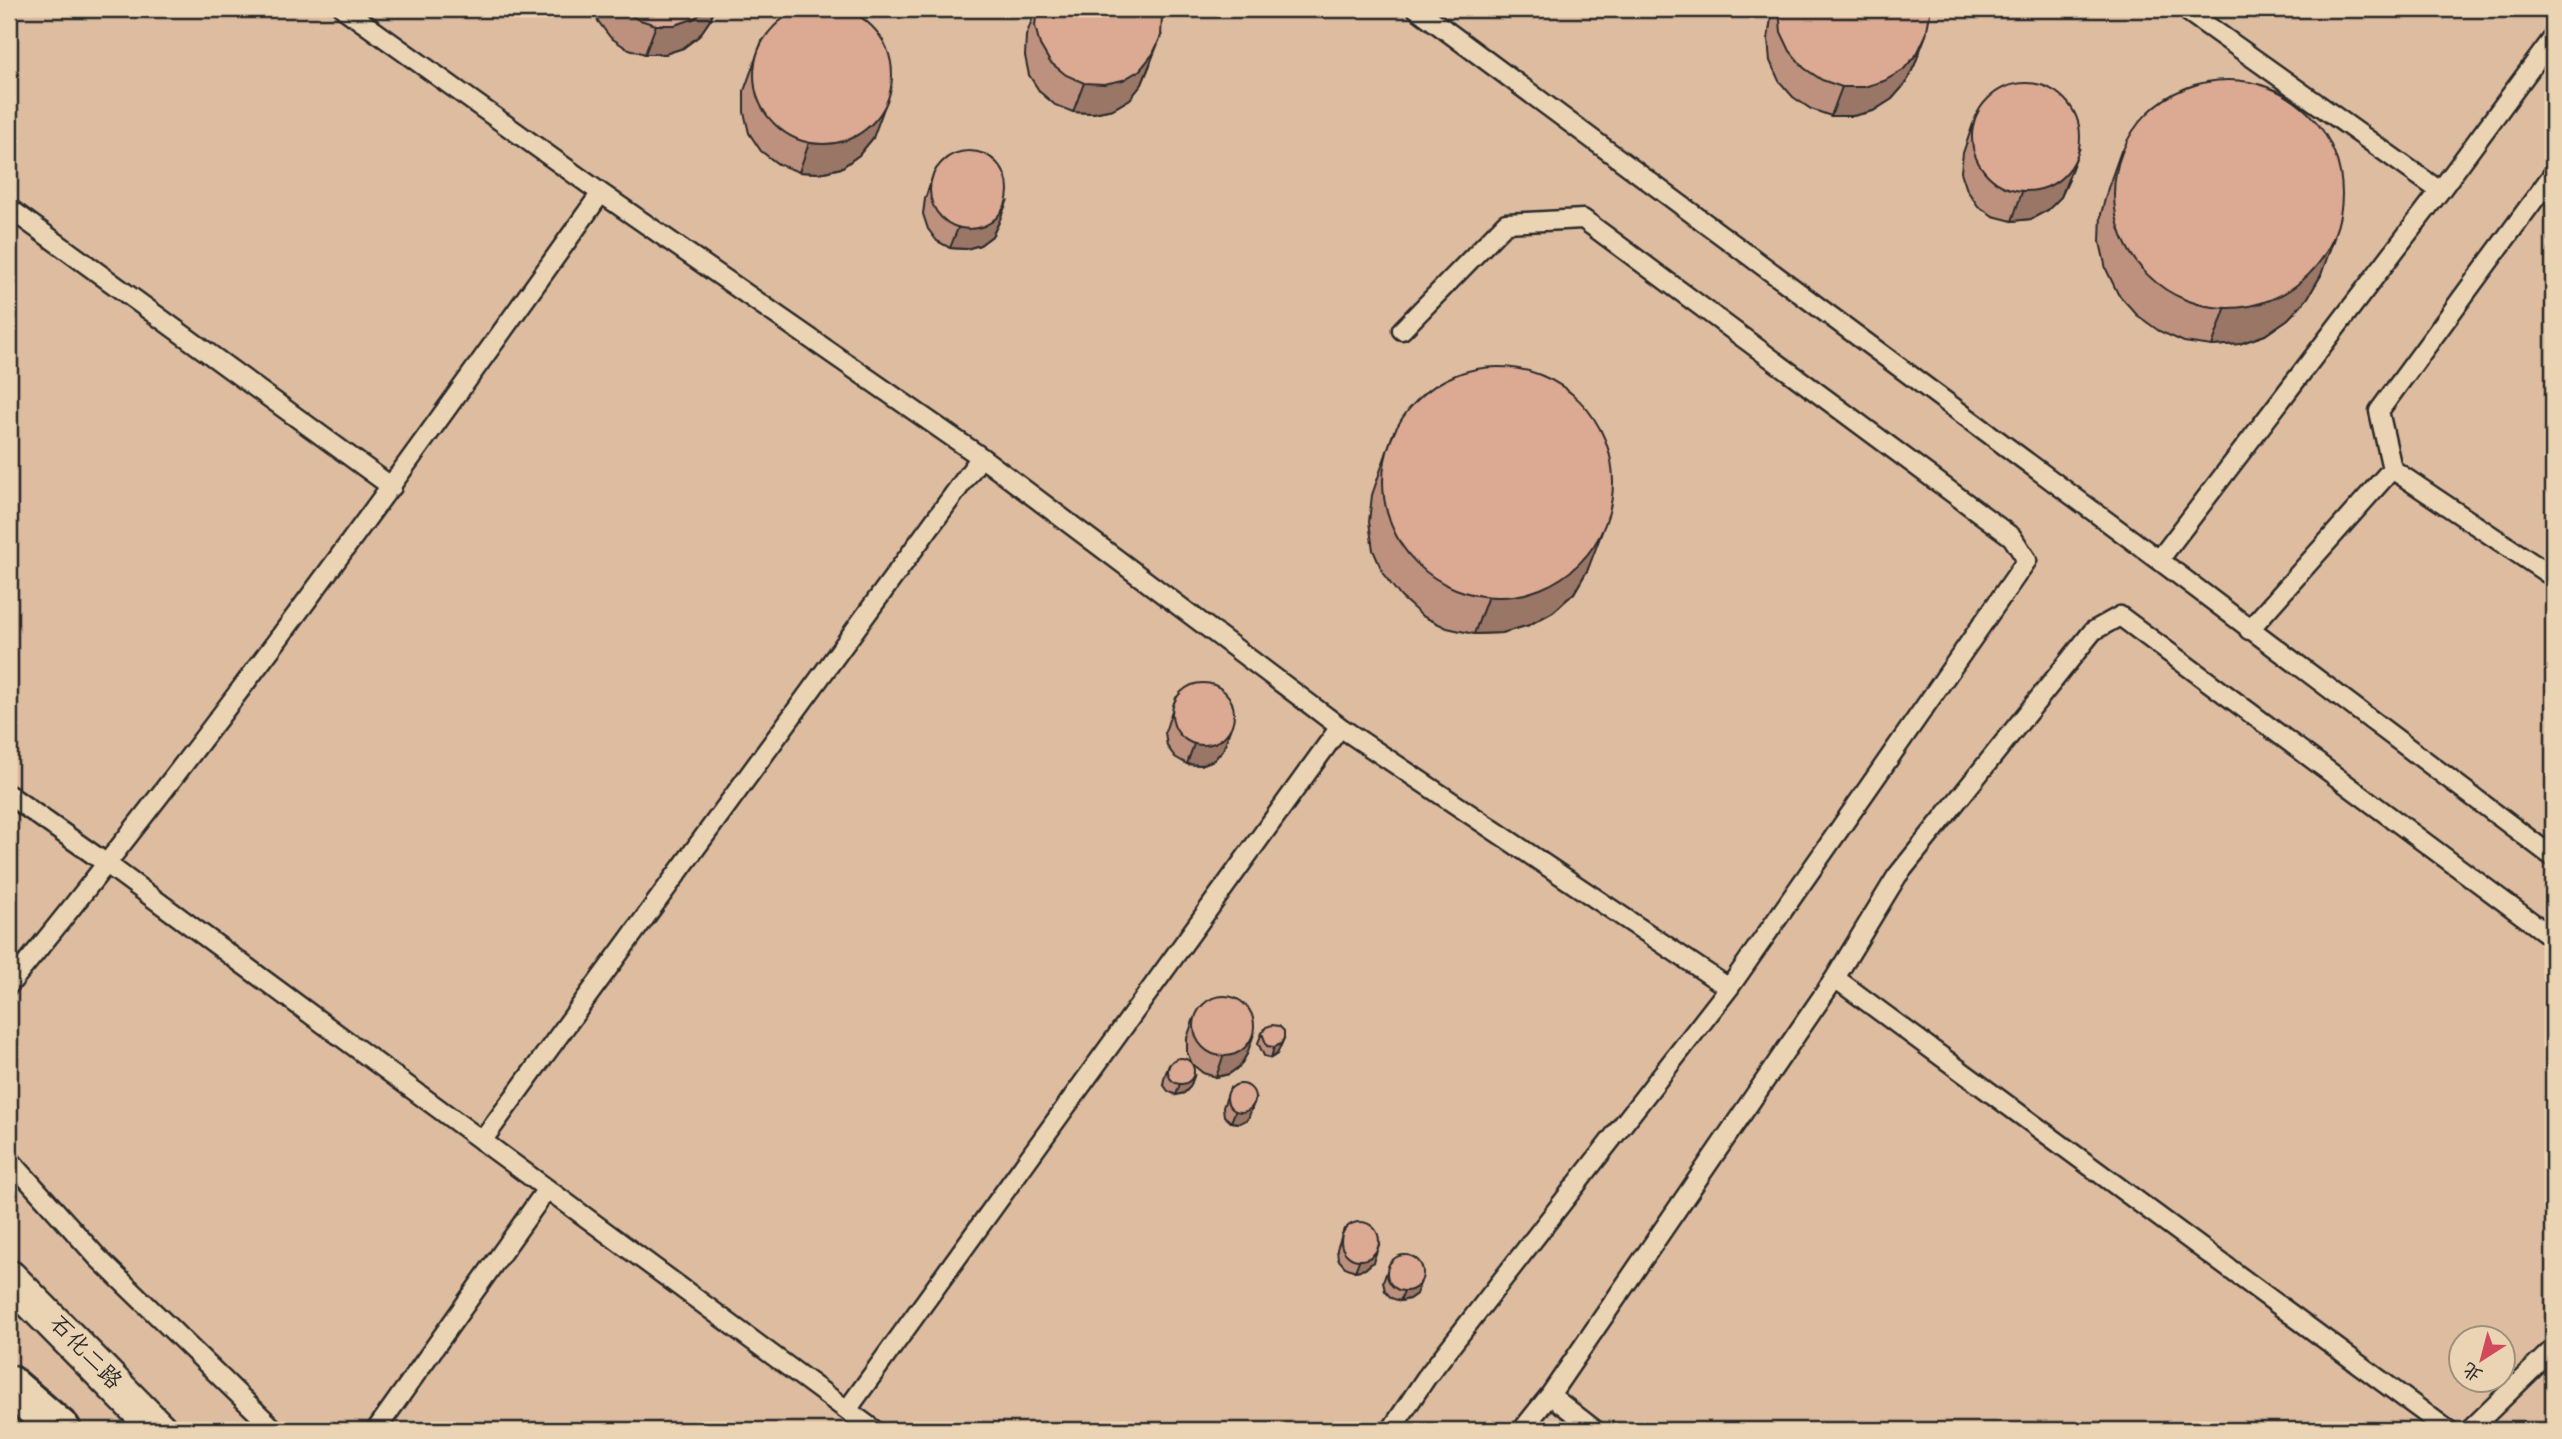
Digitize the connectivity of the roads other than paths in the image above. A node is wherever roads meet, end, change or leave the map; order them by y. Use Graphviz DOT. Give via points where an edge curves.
graph roads {
  1 [pos="344,9"];
  2 [pos="1417,9"];
  3 [pos="2184,9"];
  4 [pos="2553,38"];
  5 [pos="2553,174"];
  6 [pos="2440,191"];
  7 [pos="601,193"];
  8 [pos="9,208"];
  9 [pos="1402,330"];
  10 [pos="981,457"];
  11 [pos="2392,469"];
  12 [pos="391,487"];
  13 [pos="2160,560"];
  14 [pos="2553,577"];
  15 [pos="2249,629"];
  16 [pos="1340,727"];
  17 [pos="9,795"];
  18 [pos="2553,857"];
  19 [pos="107,864"];
  20 [pos="2553,939"];
  21 [pos="1835,978"];
  22 [pos="9,985"];
  23 [pos="1730,988"];
  24 [pos="482,1141"];
  25 [pos="9,1159"];
  26 [pos="547,1189"];
  27 [pos="9,1278"];
  28 [pos="2553,1349"];
  29 [pos="9,1385"];
  30 [pos="1550,1395"];
  31 [pos="847,1410"];
  32 [pos="61,1430"];
  33 [pos="159,1430"];
  34 [pos="275,1430"];
  35 [pos="376,1430"];
  36 [pos="874,1430"];
  37 [pos="1391,1430"];
  38 [pos="1522,1430"];
  39 [pos="1595,1430"];
  40 [pos="2448,1430"];
  41 [pos="2470,1430"];
  1 -- 7 [label="lane"];
  2 -- 13 [label="lane"];
  3 -- 6 [label="lane"];
  4 -- 6 [label="lane"];
  5 -- 11 [label="lane" via="2379,411"];
  6 -- 13 [label="lane"];
  7 -- 10 [label="lane"];
  7 -- 12 [label="lane"];
  8 -- 12 [label="lane"];
  9 -- 23 [label="lane" via="1506,223 1583,219 2012,537 2027,560"];
  10 -- 16 [label="lane"];
  10 -- 24 [label="lane"];
  11 -- 14 [label="lane"];
  11 -- 15 [label="lane"];
  12 -- 19 [label="lane"];
  13 -- 15 [label="lane"];
  15 -- 18 [label="lane"];
  16 -- 23 [label="lane"];
  16 -- 31 [label="lane"];
  17 -- 19 [label="lane"];
  19 -- 22 [label="lane"];
  19 -- 24 [label="lane"];
  20 -- 21 [label="lane" via="2120,616 2093,631 1897,876"];
  21 -- 30 [label="lane"];
  21 -- 40 [label="lane"];
  23 -- 37 [label="lane" via="1426,1378"];
  24 -- 26 [label="lane"];
  25 -- 34 [label="lane" via="98,1258"];
  26 -- 31 [label="lane"];
  26 -- 35 [label="lane"];
  27 -- 33 [label="street, 石化二路"];
  28 -- 41 [label="lane"];
  29 -- 32 [label="main road"];
  30 -- 38 [label="lane"];
  30 -- 39 [label="lane"];
  31 -- 36 [label="lane"];
}
